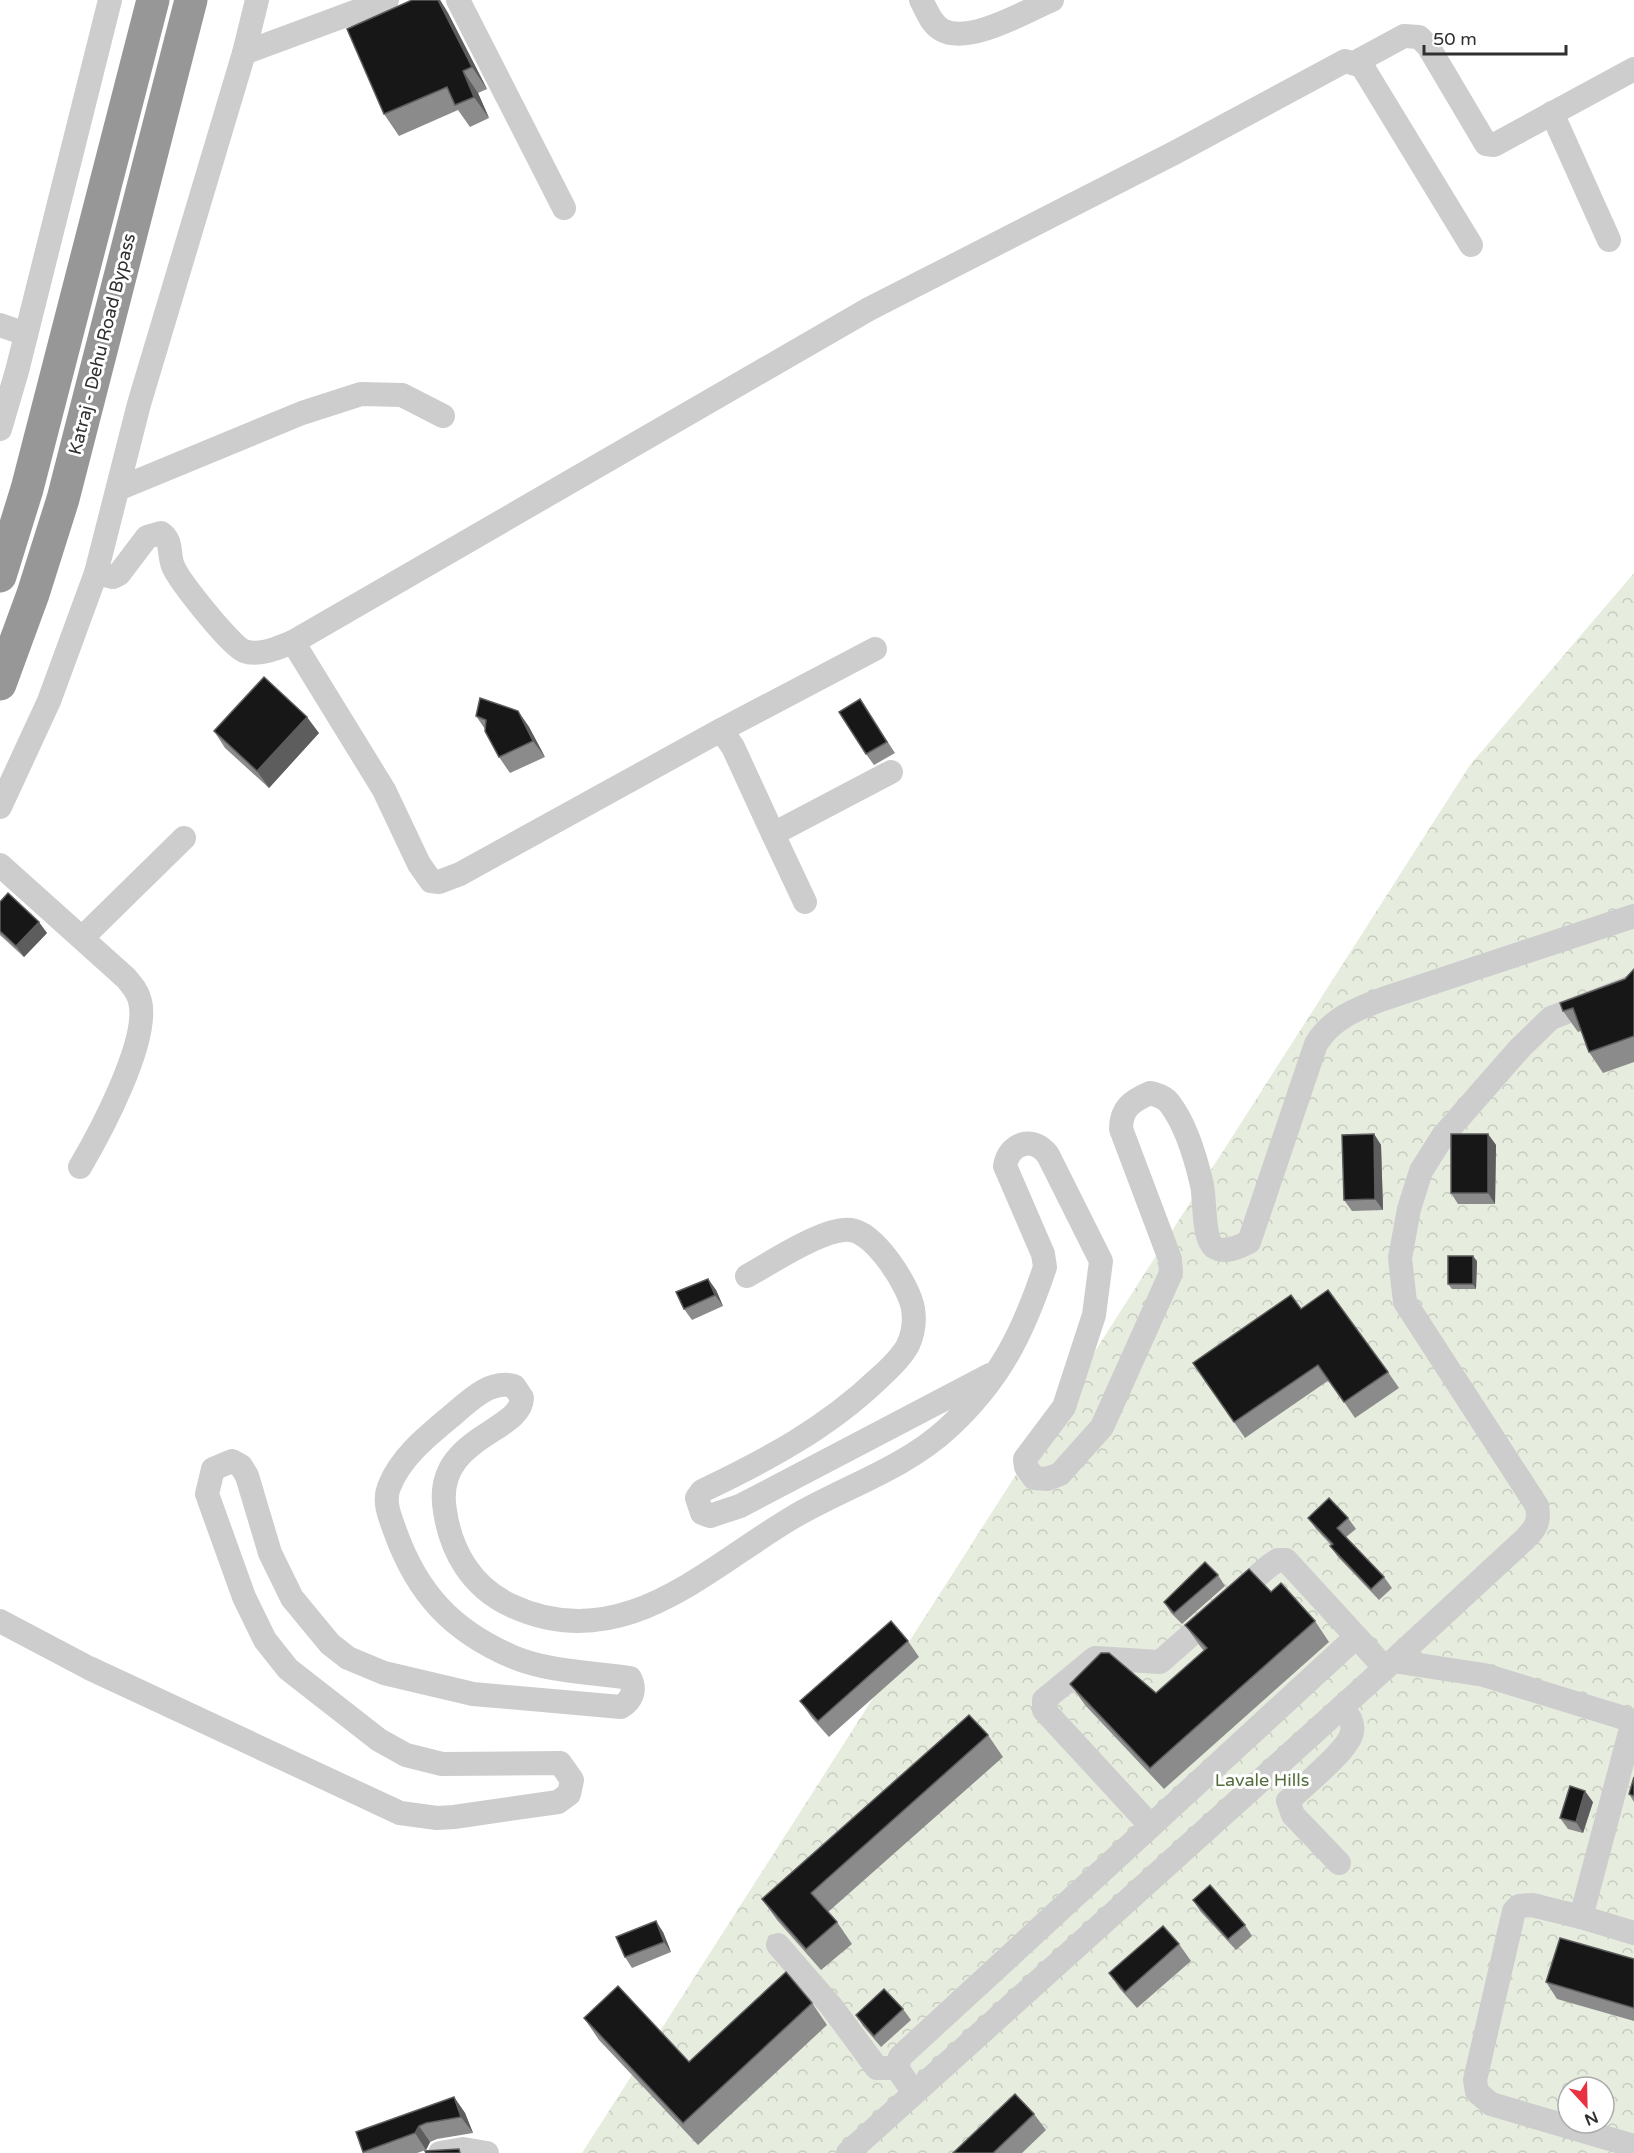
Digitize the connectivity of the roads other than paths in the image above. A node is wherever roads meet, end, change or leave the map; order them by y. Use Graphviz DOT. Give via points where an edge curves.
graph roads {
  1 [pos="110,0"];
  2 [pos="153,0"];
  3 [pos="191,0"];
  4 [pos="256,0"];
  5 [pos="387,0"];
  6 [pos="459,0"];
  7 [pos="921,0"];
  8 [pos="1052,0"];
  9 [pos="244,53"];
  10 [pos="1356,62"];
  11 [pos="1634,69"];
  12 [pos="1552,113"];
  13 [pos="564,208"];
  14 [pos="1609,240"];
  15 [pos="1471,245"];
  16 [pos="0,325"];
  17 [pos="26,334"];
  18 [pos="443,416"];
  19 [pos="0,429"];
  20 [pos="118,489"];
  21 [pos="96,573"];
  22 [pos="0,576"];
  23 [pos="299,639"];
  24 [pos="875,649"];
  25 [pos="0,684"];
  26 [pos="721,730"];
  27 [pos="370,734"];
  28 [pos="891,772"];
  29 [pos="0,807"];
  30 [pos="773,834"];
  31 [pos="184,838"];
  32 [pos="0,865"];
  33 [pos="805,902"];
  34 [pos="1634,916"];
  35 [pos="82,938"];
  36 [pos="1634,986"];
  37 [pos="80,1167"];
  38 [pos="747,1276"];
  39 [pos="998,1372"];
  40 [pos="0,1621"];
  41 [pos="1356,1637"];
  42 [pos="1389,1665"];
  43 [pos="1342,1707"];
  44 [pos="1634,1721"];
  45 [pos="1151,1827"];
  46 [pos="1340,1863"];
  47 [pos="1581,1917"];
  48 [pos="1634,1933"];
  49 [pos="778,1945"];
  50 [pos="897,2068"];
  51 [pos="914,2093"];
  52 [pos="1634,2146"];
  53 [pos="440,2153"];
  54 [pos="487,2153"];
  55 [pos="848,2153"];
  1 -- 17 [label="street"];
  2 -- 22 [label="highway, Katraj - Dehu Road Bypass" via="27,489"];
  3 -- 25 [label="highway, Katraj - Dehu Road Bypass" via="63,499"];
  4 -- 9 [label="street"];
  5 -- 9 [label="street"];
  6 -- 13 [label="street"];
  7 -- 8 [label="street" via="933,22 955,34 978,32"];
  9 -- 20 [label="street"];
  10 -- 12 [label="street" via="1404,36 1419,37 1486,144 1494,145"];
  10 -- 15 [label="street"];
  10 -- 23 [label="street" via="1345,61 869,309"];
  11 -- 12 [label="street"];
  12 -- 14 [label="street"];
  16 -- 17 [label="street"];
  17 -- 19 [label="street"];
  18 -- 20 [label="street" via="402,395 362,394 302,413"];
  20 -- 21 [label="street"];
  21 -- 23 [label="street" via="113,577 119,574 147,537 161,533 170,544 173,566 230,642 245,652 273,650"];
  21 -- 29 [label="street" via="49,701"];
  23 -- 26 [label="street" via="431,881 460,874"];
  23 -- 27 [label="street"];
  24 -- 26 [label="street"];
  26 -- 30 [label="street" via="733,747"];
  28 -- 30 [label="street"];
  30 -- 33 [label="street"];
  31 -- 35 [label="street"];
  32 -- 35 [label="street"];
  34 -- 39 [label="street" via="1383,999 1356,1009 1328,1028 1316,1044 1249,1242 1240,1247 1222,1249 1214,1247 1208,1239 1202,1185 1187,1137 1170,1102 1150,1093 1130,1103 1121,1119 1121,1129 1170,1259 1170,1282 1101,1427 1060,1474 1047,1479 1034,1478 1025,1459 1064,1407 1094,1315 1101,1262 1044,1149 1020,1143 1010,1152 1005,1166 1045,1267 1017,1342"];
  35 -- 37 [label="street" via="137,991 141,1018 118,1092"];
  36 -- 42 [label="street" via="1551,1018 1479,1093 1443,1136 1421,1171 1400,1258 1405,1302 1537,1506 1539,1516 1537,1526 1525,1539"];
  38 -- 39 [label="street" via="822,1237 840,1231 856,1232 878,1246 899,1278 913,1307 914,1325 908,1346 849,1407 796,1442 702,1491 697,1498 702,1513 710,1516 740,1506"];
  39 -- 40 [label="street" via="972,1404 923,1449 795,1516 667,1599 640,1611 587,1621 528,1612 488,1592 462,1564 448,1526 443,1498 450,1471 473,1442 517,1414 522,1406 519,1391 514,1386 495,1384 443,1423 400,1466 386,1500 402,1549 421,1586 449,1618 512,1656 538,1666 630,1678 632,1694 621,1707 473,1694 384,1673 348,1658 330,1644 292,1598 270,1553 241,1466 232,1461 213,1468 207,1494 244,1597 265,1640 288,1669 379,1740 414,1758 442,1764 560,1763 573,1780 568,1794 558,1802 454,1817 400,1813 100,1673"];
  41 -- 42 [label="street"];
  41 -- 45 [label="street"];
  41 -- 45 [label="street" via="1287,1560 1278,1560 1160,1662 1095,1658 1044,1700 1045,1714"];
  42 -- 43 [label="street"];
  42 -- 44 [label="street" via="1484,1675"];
  43 -- 46 [label="street" via="1352,1721 1352,1733 1344,1750 1288,1801 1293,1815"];
  43 -- 51 [label="street"];
  44 -- 47 [label="street"];
  45 -- 50 [label="street" via="900,2057"];
  47 -- 48 [label="street"];
  47 -- 52 [label="street" via="1532,1905 1519,1906 1514,1911 1475,2080 1477,2092 1491,2104"];
  49 -- 50 [label="street" via="831,2006 877,2068"];
  50 -- 51 [label="street"];
  51 -- 55 [label="street"];
  53 -- 54 [label="street" via="463,2149"];
}
